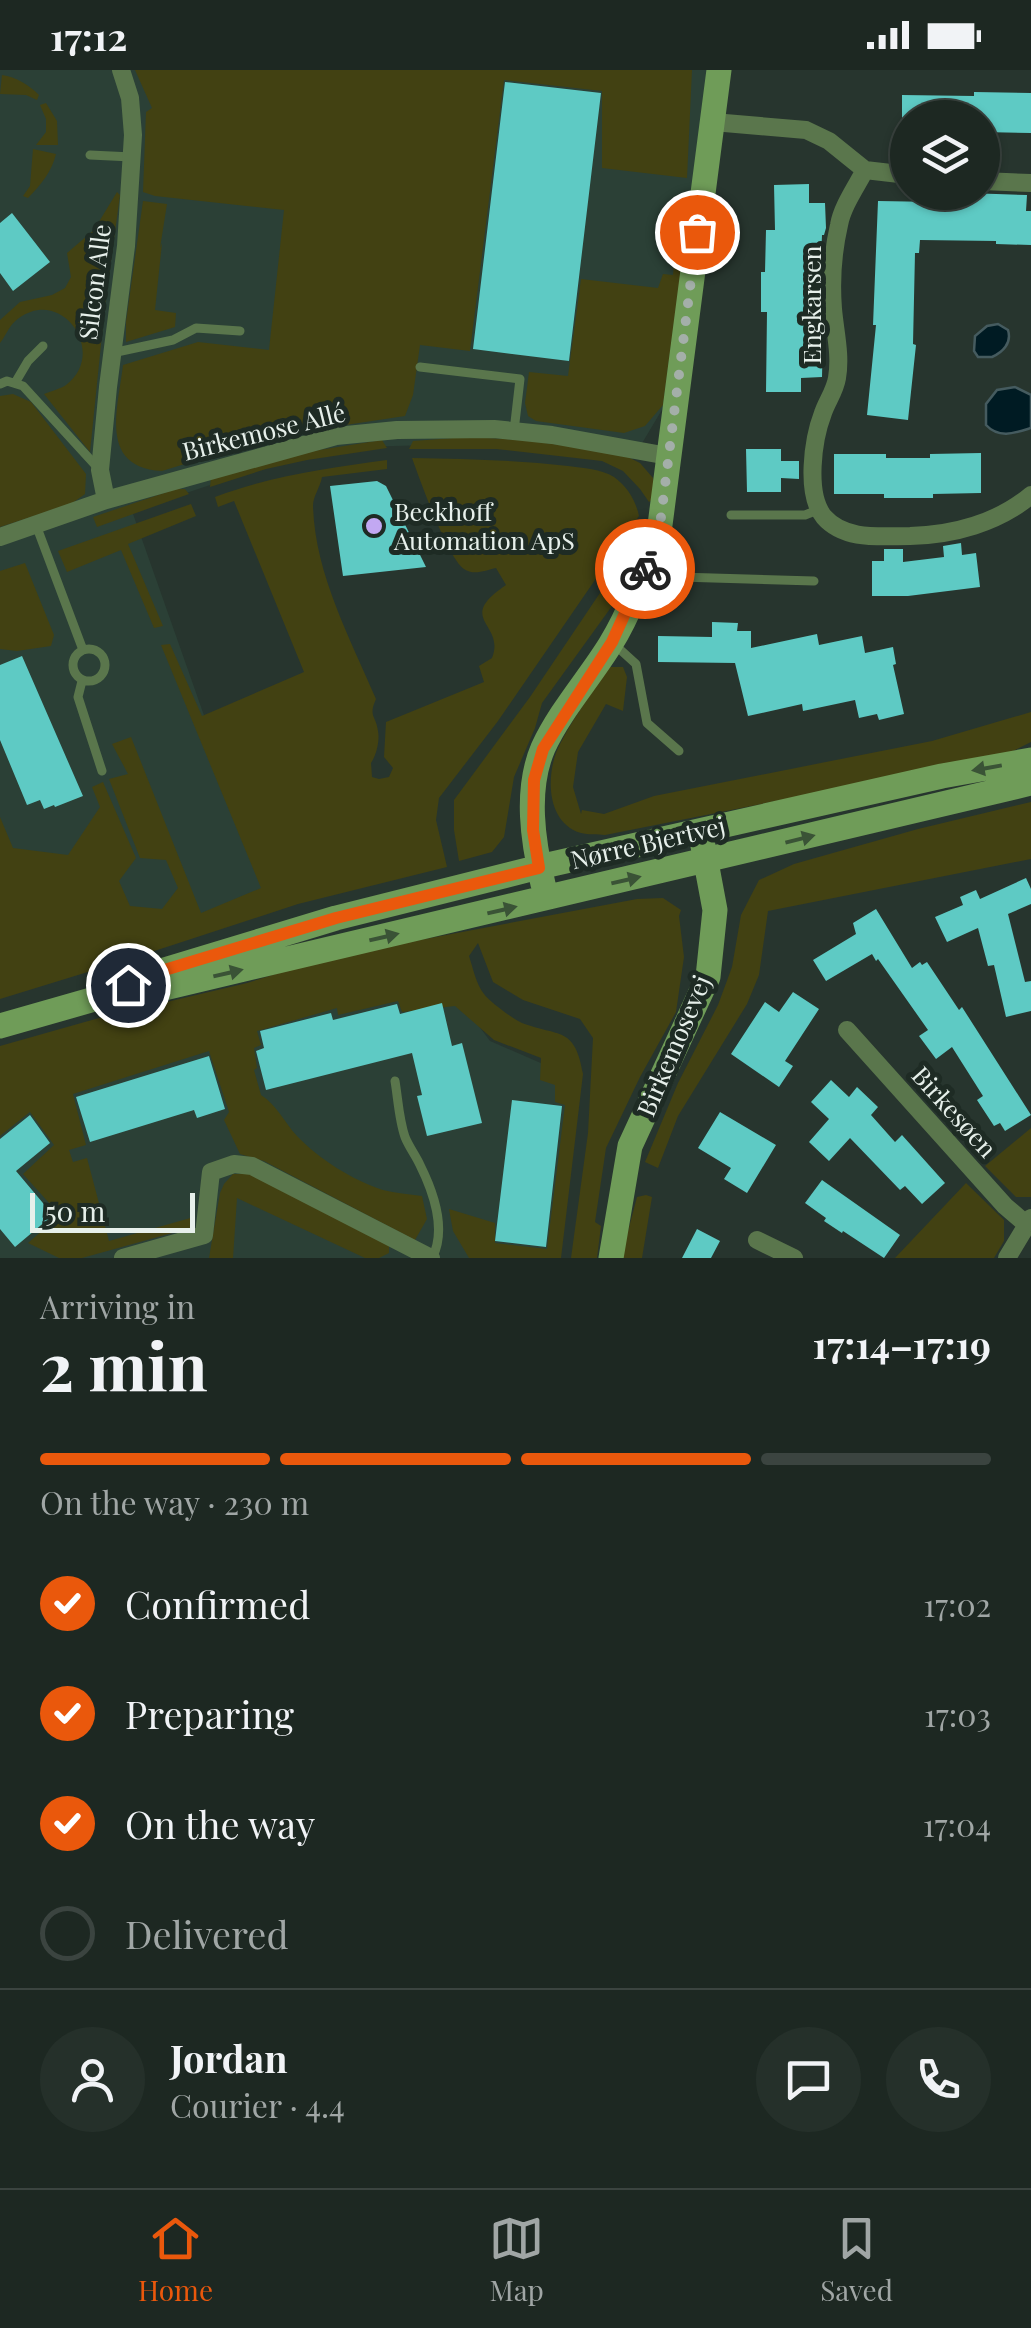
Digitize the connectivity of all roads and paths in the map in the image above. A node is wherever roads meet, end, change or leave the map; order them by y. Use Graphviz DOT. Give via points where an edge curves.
graph roads {
  1 [pos="121,70"];
  2 [pos="718,70"];
  3 [pos="713,122"];
  4 [pos="90,155"];
  5 [pos="132,157"];
  6 [pos="864,170"];
  7 [pos="890,173"];
  8 [pos="1000,182"];
  9 [pos="1031,183"];
  10 [pos="240,331"];
  11 [pos="43,346"];
  12 [pos="112,353"];
  13 [pos="420,367"];
  14 [pos="15,383"];
  15 [pos="0,384"];
  16 [pos="514,431"];
  17 [pos="668,456"];
  18 [pos="100,470"];
  19 [pos="1031,495"];
  20 [pos="106,500"];
  21 [pos="820,510"];
  22 [pos="731,515"];
  23 [pos="36,525"];
  24 [pos="0,538"];
  25 [pos="643,576"];
  26 [pos="814,581"];
  27 [pos="612,642"];
  28 [pos="83,650"];
  29 [pos="82,681"];
  30 [pos="679,750"];
  31 [pos="1031,760"];
  32 [pos="102,771"];
  33 [pos="1031,783"];
  34 [pos="700,832"];
  35 [pos="706,862"];
  36 [pos="539,868"];
  37 [pos="546,899"];
  38 [pos="98,998"];
  39 [pos="0,1026"];
  40 [pos="847,1030"];
  41 [pos="395,1081"];
  42 [pos="1029,1221"];
  43 [pos="756,1240"];
  44 [pos="403,1252"];
  45 [pos="123,1258"];
  46 [pos="431,1258"];
  47 [pos="611,1258"];
  48 [pos="794,1258"];
  49 [pos="1007,1258"];
  1 -- 5 [label="street, Silcon Alle" via="130,98"];
  2 -- 3 [label="main road"];
  3 -- 6 [label="street" via="806,130"];
  3 -- 17 [label="main road"];
  4 -- 5 [label="lane"];
  5 -- 12 [label="street, Silcon Alle"];
  6 -- 7 [label="street"];
  6 -- 21 [label="street, Engkarsen" via="839,222 837,378 814,447"];
  8 -- 9 [label="street"];
  10 -- 12 [label="lane" via="196,328"];
  11 -- 14 [label="lane"];
  12 -- 18 [label="street, Silcon Alle"];
  13 -- 16 [label="lane" via="520,379"];
  14 -- 15 [label="lane"];
  14 -- 18 [label="lane"];
  16 -- 17 [label="street, Birkemose Allé"];
  16 -- 20 [label="street, Birkemose Allé" via="336,436"];
  17 -- 25 [label="main road" via="660,525"];
  18 -- 20 [label="street, Silcon Alle"];
  19 -- 21 [label="street" via="982,523 915,536 852,535"];
  20 -- 23 [label="street, Birkemose Allé"];
  21 -- 22 [label="lane"];
  23 -- 24 [label="street, Birkemose Allé"];
  23 -- 28 [label="lane"];
  25 -- 26 [label="lane"];
  25 -- 27 [label="main road"];
  27 -- 30 [label="lane" via="636,664 647,723"];
  27 -- 36 [label="main road" via="543,749 534,780"];
  28 -- 29 [label="lane" via="73,662"];
  28 -- 29 [label="lane" via="96,651 106,666 93,682"];
  29 -- 32 [label="lane" via="78,697"];
  31 -- 34 [label="main road, Nørre Bjertvej, one-way"];
  35 -- 33 [label="main road, Nørre Bjertvej, one-way"];
  34 -- 35 [label="main road, Birkemosevej"];
  34 -- 36 [label="main road, Nørre Bjertvej"];
  37 -- 35 [label="main road, Nørre Bjertvej, one-way"];
  35 -- 47 [label="main road, Birkemosevej" via="715,910 708,977 630,1146"];
  36 -- 37 [label="main road"];
  36 -- 38 [label="main road, Nørre Bjertvej" via="336,918 158,972"];
  38 -- 37 [label="main road, Nørre Bjertvej, one-way"];
  38 -- 39 [label="main road, Nørre Bjertvej"];
  40 -- 42 [label="street, Birkesøen" via="1005,1206"];
  41 -- 46 [label="lane" via="404,1136 434,1202 438,1231"];
  42 -- 49 [label="street, Birkesøen"];
  43 -- 48 [label="street"];
  44 -- 45 [label="street" via="269,1173 234,1164 211,1172 204,1235"];
  44 -- 46 [label="street"];
}
